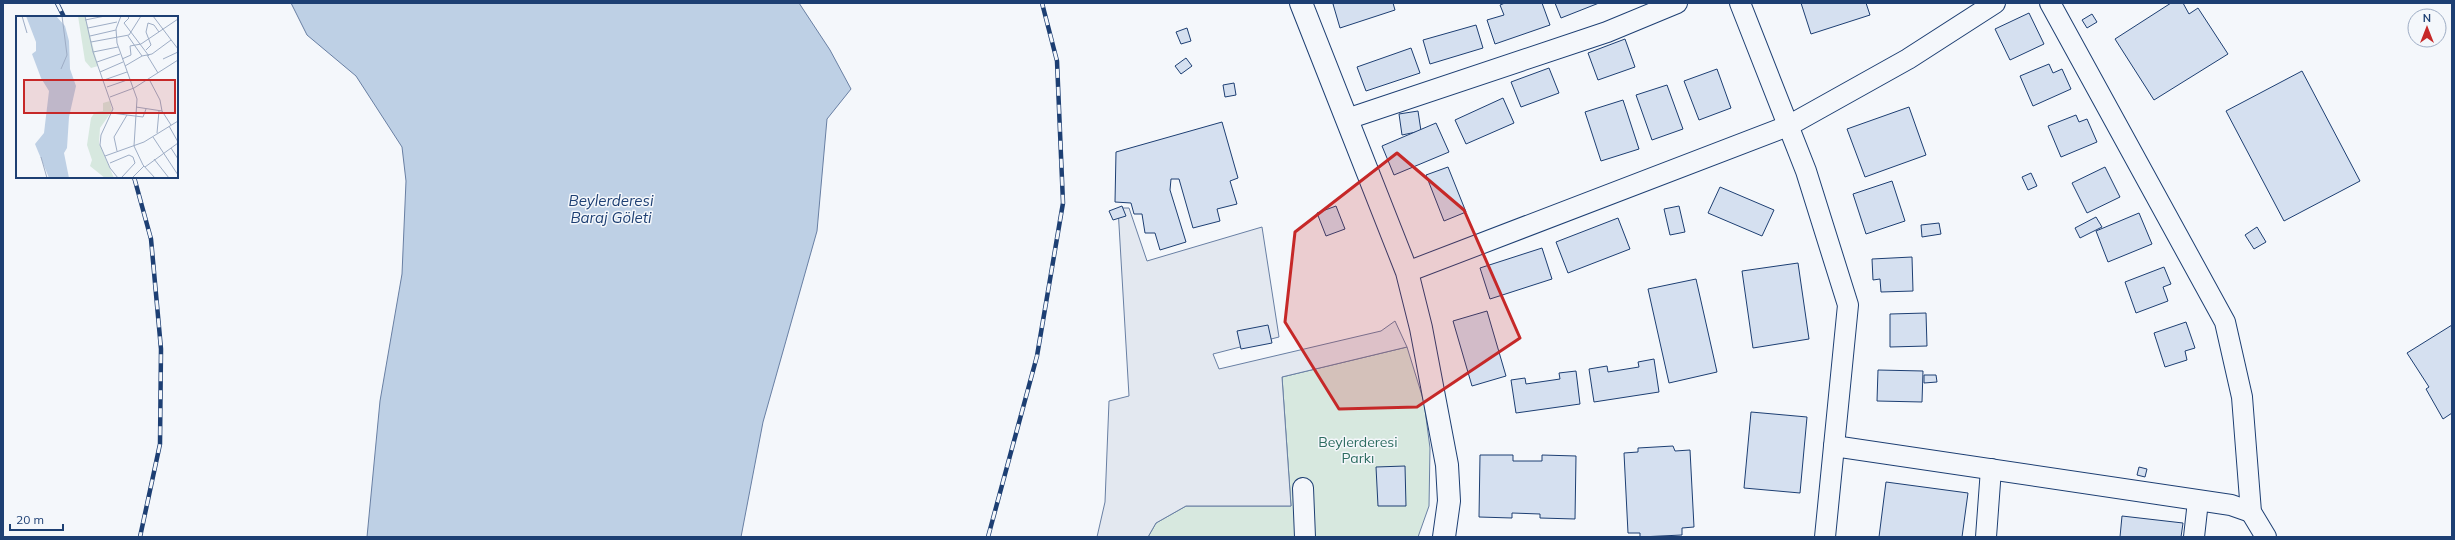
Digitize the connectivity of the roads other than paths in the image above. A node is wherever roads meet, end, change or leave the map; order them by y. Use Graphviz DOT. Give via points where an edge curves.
graph roads {
  1 [pos="1301,3"];
  2 [pos="1677,3"];
  3 [pos="1740,3"];
  4 [pos="1996,3"];
  5 [pos="2050,3"];
  6 [pos="1347,119"];
  7 [pos="1788,126"];
  8 [pos="1407,272"];
  9 [pos="1834,446"];
  10 [pos="1992,469"];
  11 [pos="1303,488"];
  12 [pos="2198,501"];
  13 [pos="2251,512"];
  14 [pos="1305,537"];
  15 [pos="1444,537"];
  16 [pos="1825,537"];
  17 [pos="1986,537"];
  18 [pos="2194,537"];
  19 [pos="2266,537"];
  1 -- 6 [label="main road"];
  2 -- 6 [label="street" via="1607,32"];
  3 -- 7 [label="street"];
  4 -- 7 [label="street" via="1908,58"];
  5 -- 13 [label="street" via="2225,322 2242,397"];
  6 -- 8 [label="main road"];
  7 -- 8 [label="street"];
  7 -- 9 [label="street" via="1806,171 1848,305"];
  8 -- 15 [label="main road" via="1422,328 1447,465 1449,502"];
  9 -- 10 [label="street"];
  9 -- 16 [label="street"];
  10 -- 12 [label="street"];
  10 -- 17 [label="street"];
  11 -- 14 [label="street"];
  12 -- 13 [label="street" via="2231,505"];
  12 -- 18 [label="street"];
  13 -- 19 [label="street"];
}
